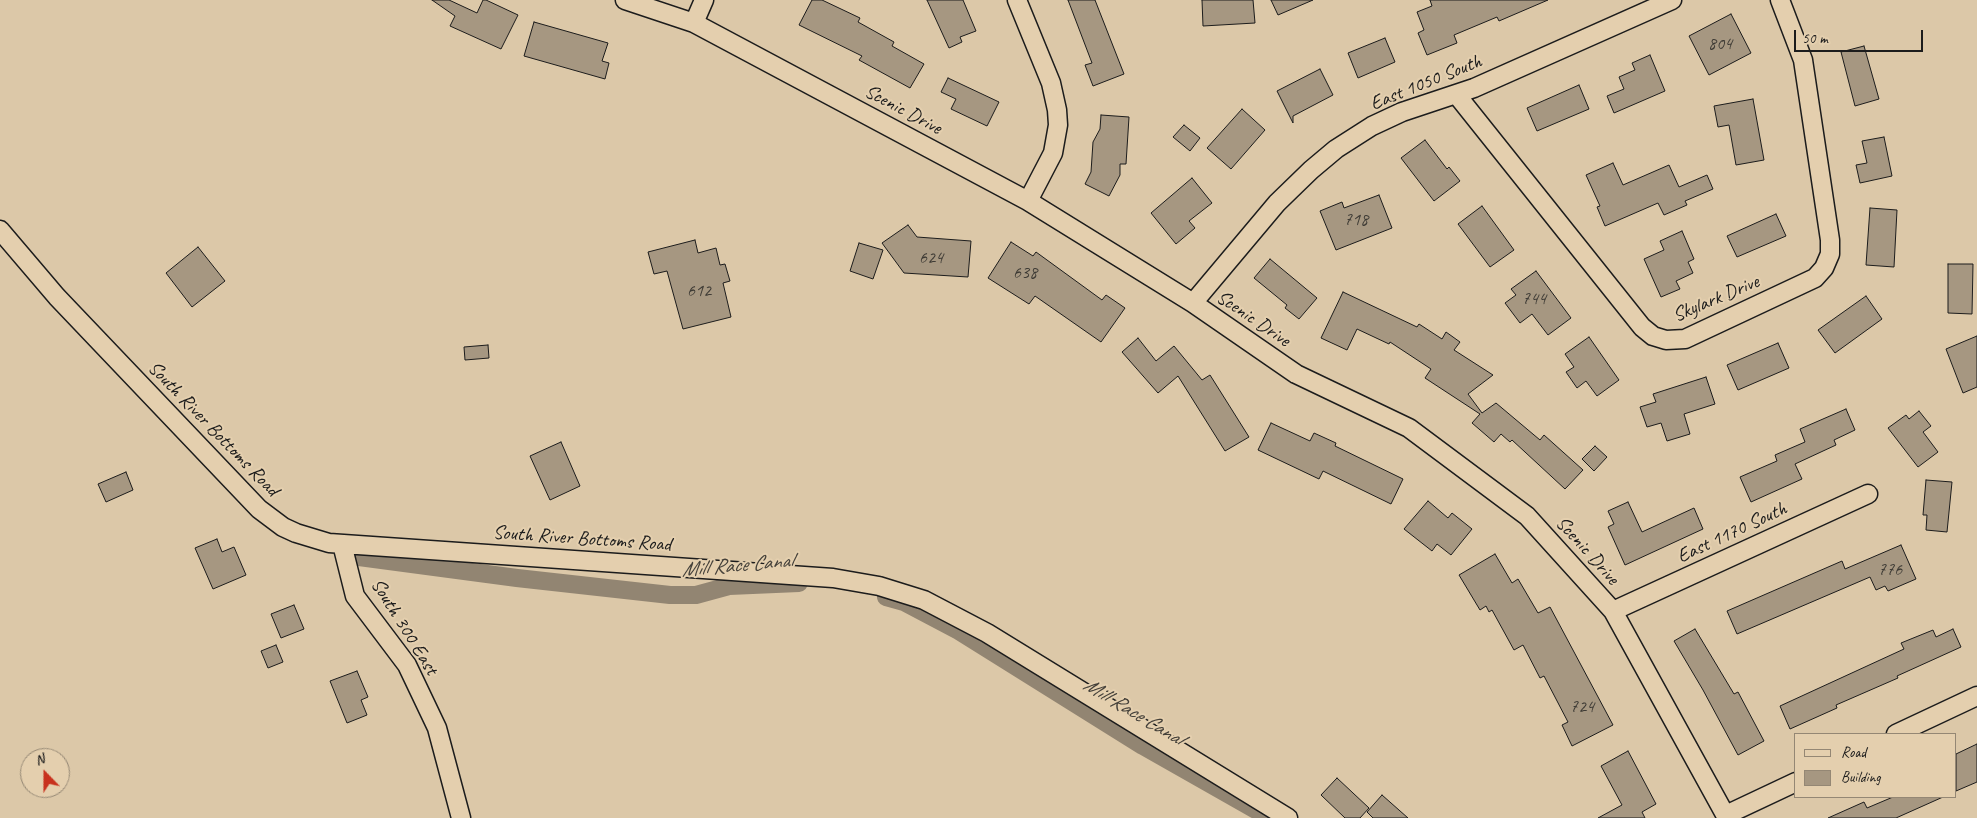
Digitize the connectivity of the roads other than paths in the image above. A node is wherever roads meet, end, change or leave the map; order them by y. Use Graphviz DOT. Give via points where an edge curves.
graph roads {
  1 [pos="625,0"];
  2 [pos="704,0"];
  3 [pos="1016,0"];
  4 [pos="1672,0"];
  5 [pos="1780,0"];
  6 [pos="694,23"];
  7 [pos="1456,94"];
  8 [pos="1028,201"];
  9 [pos="0,230"];
  10 [pos="1193,303"];
  11 [pos="1868,494"];
  12 [pos="342,544"];
  13 [pos="1613,611"];
  14 [pos="1977,696"];
  15 [pos="1898,733"];
  16 [pos="1794,783"];
  17 [pos="1726,817"];
  18 [pos="461,818"];
  19 [pos="1288,818"];
  1 -- 6 [label="street, Scenic Drive"];
  2 -- 6 [label="street"];
  3 -- 8 [label="street" via="1051,83 1058,125 1053,153"];
  4 -- 7 [label="street, East 1050 South"];
  5 -- 7 [label="street, Skylark Drive" via="1803,60 1830,254 1815,278 1685,339 1666,340 1653,336 1642,327"];
  6 -- 8 [label="street, Scenic Drive"];
  7 -- 10 [label="street, East 1050 South" via="1380,122 1330,154 1277,203"];
  8 -- 10 [label="street, Scenic Drive"];
  9 -- 12 [label="street, South River Bottoms Road" via="57,296 259,509 296,533"];
  10 -- 13 [label="street, Scenic Drive" via="1296,374 1409,428 1527,516"];
  11 -- 13 [label="street, East 1170 South"];
  12 -- 18 [label="street, South 300 East" via="355,596 407,665 437,728"];
  12 -- 19 [label="street, South River Bottoms Road" via="833,578 879,586 924,600 987,633"];
  13 -- 17 [label="street, Scenic Drive"];
  14 -- 15 [label="street"];
  16 -- 17 [label="street"];
}
